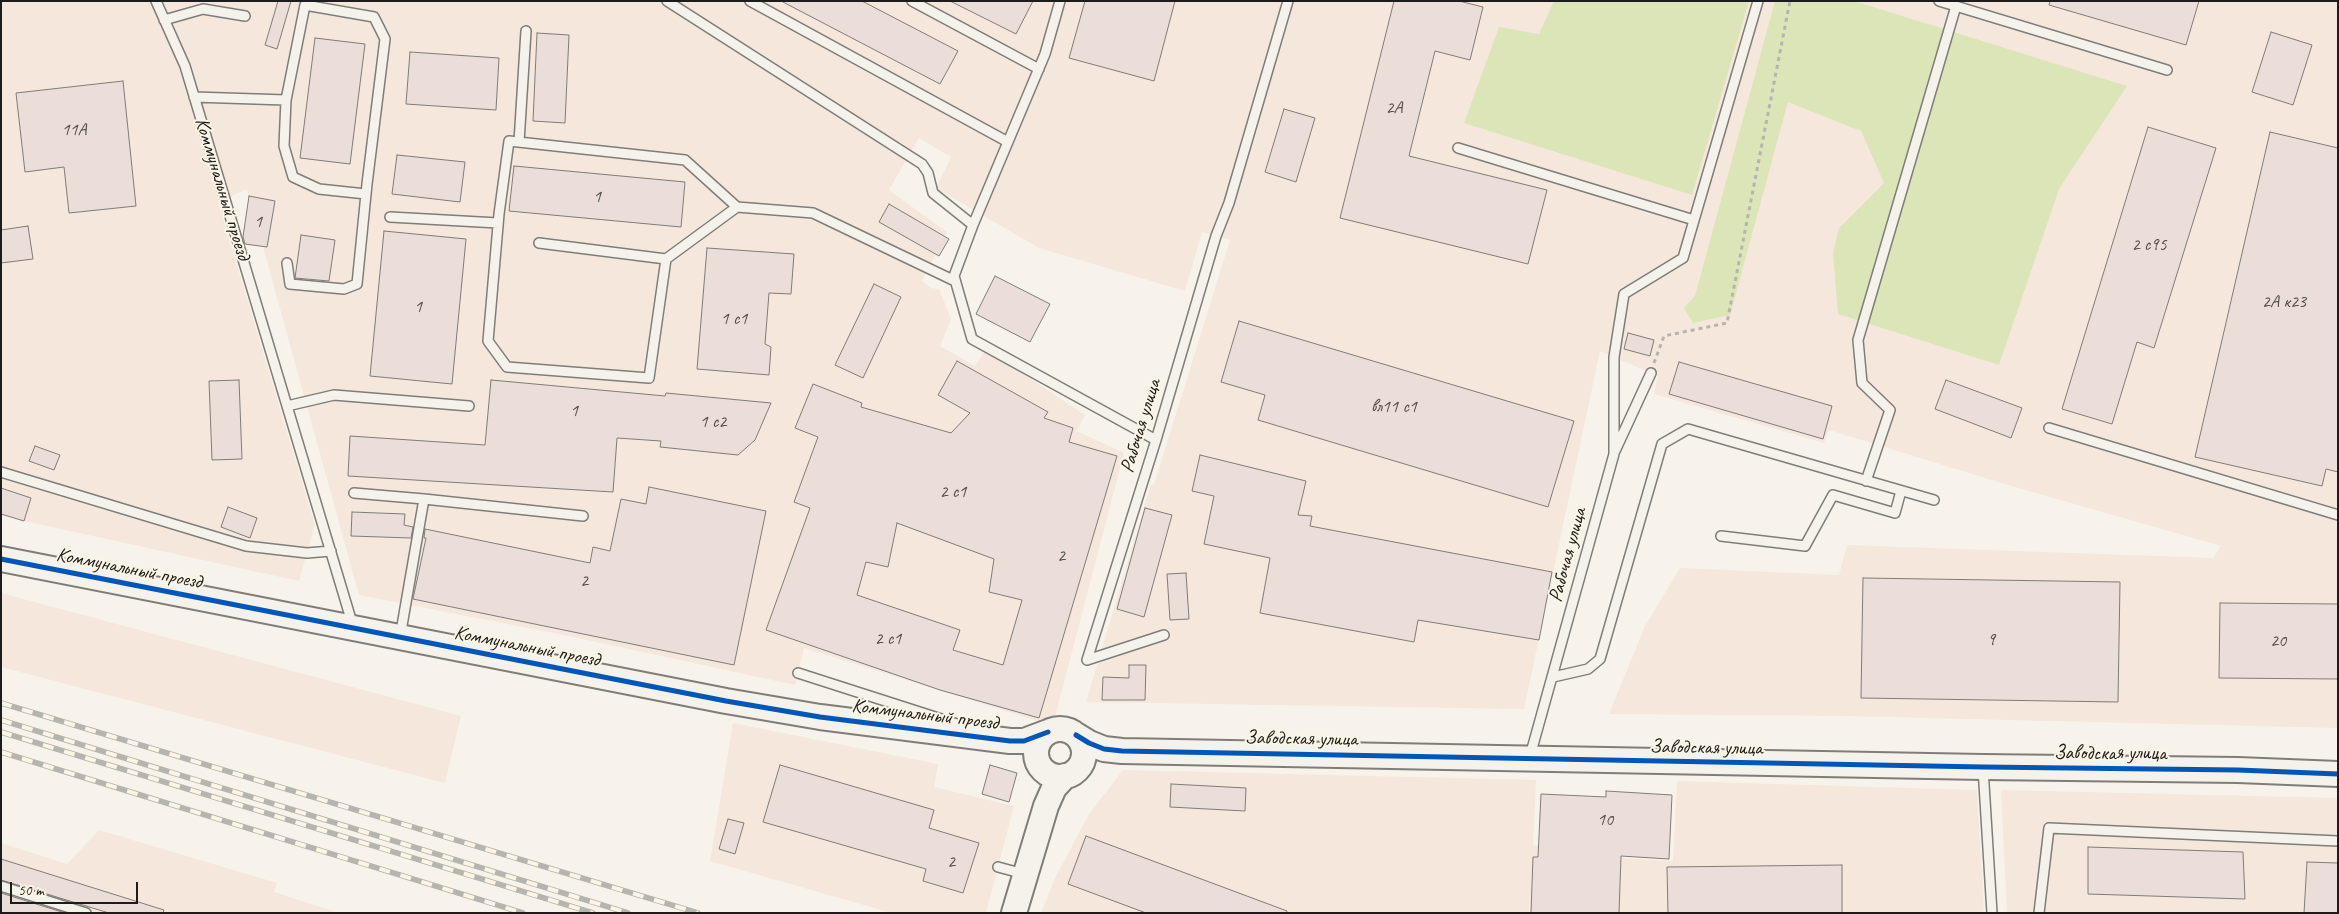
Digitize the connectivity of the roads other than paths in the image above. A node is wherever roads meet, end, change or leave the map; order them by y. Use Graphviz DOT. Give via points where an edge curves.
graph roads {
  1 [pos="156,1"];
  2 [pos="668,1"];
  3 [pos="750,1"];
  4 [pos="912,1"];
  5 [pos="1060,1"];
  6 [pos="1288,1"];
  7 [pos="1758,1"];
  8 [pos="1939,1"];
  9 [pos="1956,6"];
  10 [pos="245,16"];
  11 [pos="164,20"];
  12 [pos="526,31"];
  13 [pos="1038,69"];
  14 [pos="2167,70"];
  15 [pos="194,97"];
  16 [pos="286,100"];
  17 [pos="519,142"];
  18 [pos="1008,142"];
  19 [pos="1458,148"];
  20 [pos="366,194"];
  21 [pos="737,207"];
  22 [pos="390,216"];
  23 [pos="1694,220"];
  24 [pos="498,223"];
  25 [pos="973,225"];
  26 [pos="539,243"];
  27 [pos="666,259"];
  28 [pos="287,263"];
  29 [pos="955,280"];
  30 [pos="1651,373"];
  31 [pos="287,406"];
  32 [pos="469,406"];
  33 [pos="2049,428"];
  34 [pos="1156,440"];
  35 [pos="1614,454"];
  36 [pos="1,472"];
  37 [pos="1866,481"];
  38 [pos="1901,491"];
  39 [pos="354,493"];
  40 [pos="424,500"];
  41 [pos="1934,500"];
  42 [pos="2338,515"];
  43 [pos="584,516"];
  44 [pos="1721,536"];
  45 [pos="331,552"];
  46 [pos="1,559"];
  47 [pos="354,628"];
  48 [pos="1164,636"];
  49 [pos="400,638"];
  50 [pos="798,673"];
  51 [pos="1553,677"];
  52 [pos="1048,732"];
  53 [pos="1076,735"];
  54 [pos="1000,740"];
  55 [pos="1122,750"];
  56 [pos="1530,759"];
  57 [pos="1983,768"];
  58 [pos="1056,770"];
  59 [pos="2338,774"];
  60 [pos="2338,841"];
  61 [pos="998,867"];
  62 [pos="1026,874"];
  63 [pos="1,886"];
  64 [pos="86,913"];
  65 [pos="1014,913"];
  66 [pos="1992,913"];
  67 [pos="2039,913"];
  1 -- 11 [label="lane, Коммунальный проезд"];
  2 -- 25 [label="lane" via="922,164 933,193"];
  3 -- 18 [label="lane"];
  4 -- 13 [label="lane"];
  5 -- 13 [label="lane"];
  6 -- 34 [label="lane, Рабочая улица" via="1230,203 1216,236"];
  7 -- 23 [label="lane, Рабочая улица"];
  8 -- 9 [label="lane"];
  9 -- 14 [label="lane"];
  9 -- 37 [label="lane" via="1858,340 1862,384 1890,410"];
  10 -- 11 [label="lane" via="203,9"];
  11 -- 15 [label="lane, Коммунальный проезд"];
  12 -- 17 [label="lane"];
  13 -- 18 [label="lane"];
  15 -- 16 [label="lane"];
  15 -- 31 [label="lane, Коммунальный проезд"];
  16 -- 20 [label="lane" via="284,146 294,177 319,189"];
  16 -- 20 [label="lane" via="305,6 374,17 385,39"];
  17 -- 21 [label="lane" via="685,160"];
  17 -- 24 [label="lane" via="510,141"];
  18 -- 25 [label="lane"];
  19 -- 23 [label="lane"];
  20 -- 28 [label="lane" via="356,284 344,289 290,284"];
  21 -- 27 [label="lane"];
  21 -- 29 [label="lane" via="812,214"];
  22 -- 24 [label="lane"];
  23 -- 35 [label="lane, Рабочая улица" via="1683,258 1624,294 1614,357"];
  24 -- 27 [label="lane" via="488,341 507,367 649,378"];
  25 -- 29 [label="lane"];
  26 -- 27 [label="lane"];
  29 -- 34 [label="lane" via="972,339"];
  30 -- 35 [label="lane"];
  31 -- 32 [label="lane" via="334,395"];
  31 -- 45 [label="lane, Коммунальный проезд"];
  33 -- 42 [label="lane"];
  34 -- 48 [label="lane, Рабочая улица" via="1087,660"];
  35 -- 51 [label="lane, Рабочая улица"];
  36 -- 45 [label="lane" via="246,546 307,553"];
  37 -- 38 [label="lane"];
  37 -- 51 [label="lane" via="1688,430 1662,444 1600,659 1588,670"];
  38 -- 41 [label="lane"];
  38 -- 44 [label="lane" via="1895,513 1833,495 1805,546"];
  39 -- 40 [label="lane"];
  40 -- 43 [label="lane"];
  40 -- 49 [label="lane"];
  45 -- 47 [label="lane, Коммунальный проезд"];
  46 -- 47 [label="street, Коммунальный проезд"];
  47 -- 49 [label="street, Коммунальный проезд"];
  49 -- 54 [label="street, Коммунальный проезд" via="735,703"];
  50 -- 54 [label="lane"];
  51 -- 56 [label="lane, Рабочая улица"];
  52 -- 53 [label="street, Заводская улица" via="1063,729"];
  52 -- 54 [label="street, Коммунальный проезд" via="1024,741"];
  52 -- 58 [label="street" via="1038,743 1036,757"];
  53 -- 55 [label="street, Заводская улица" via="1104,749"];
  53 -- 58 [label="street" via="1083,748 1082,763"];
  54 -- 58 [label="street, Коммунальный проезд" via="1023,747"];
  55 -- 56 [label="street, Заводская улица"];
  55 -- 58 [label="street, Заводская улица"];
  56 -- 57 [label="street, Заводская улица"];
  57 -- 59 [label="street, Заводская улица"];
  57 -- 66 [label="lane"];
  58 -- 62 [label="street"];
  60 -- 67 [label="lane" via="2049,828"];
  61 -- 62 [label="lane"];
  62 -- 65 [label="street"];
  63 -- 64 [label="lane"];
}
